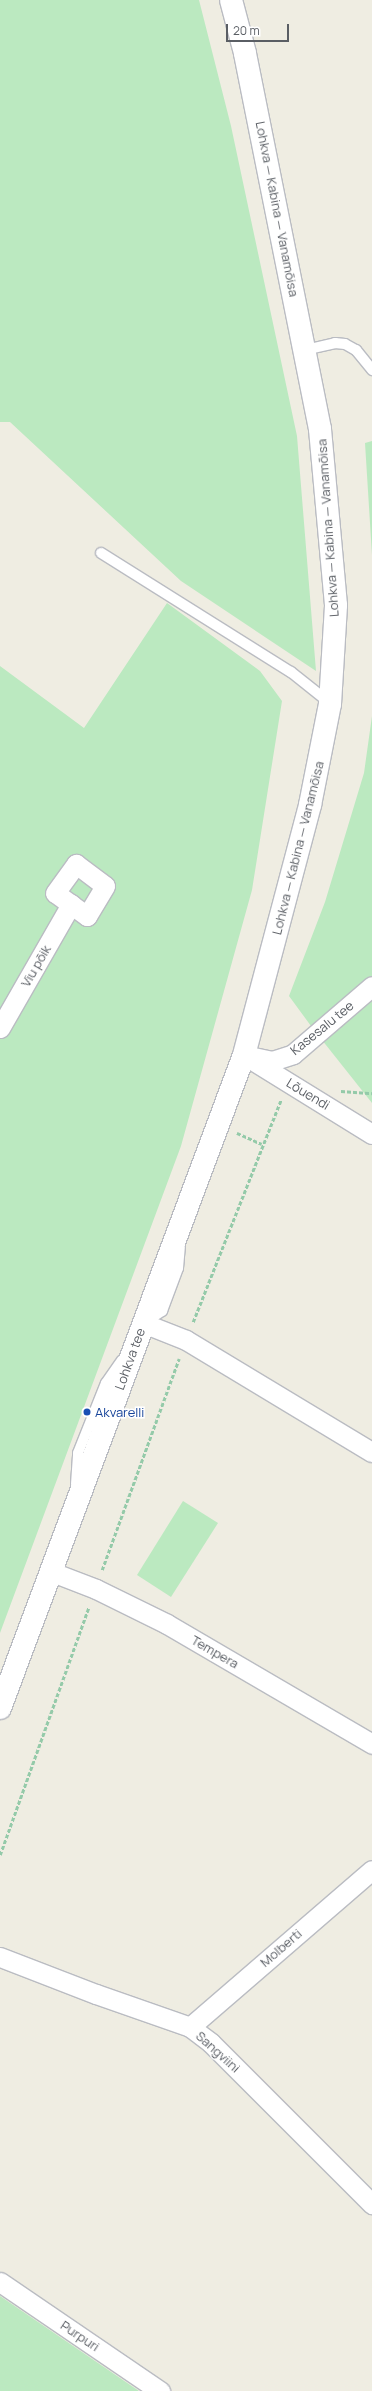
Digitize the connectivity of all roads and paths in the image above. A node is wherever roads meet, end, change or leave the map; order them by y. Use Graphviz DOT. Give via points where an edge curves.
graph roads {
  1 [pos="231,0"];
  2 [pos="306,350"];
  3 [pos="372,370"];
  4 [pos="101,553"];
  5 [pos="330,704"];
  6 [pos="71,904"];
  7 [pos="372,986"];
  8 [pos="0,1028"];
  9 [pos="244,1055"];
  10 [pos="294,1086"];
  11 [pos="217,1124"];
  12 [pos="372,1134"];
  13 [pos="262,1144"];
  14 [pos="139,1332"];
  15 [pos="186,1340"];
  16 [pos="372,1452"];
  17 [pos="52,1572"];
  18 [pos="96,1589"];
  19 [pos="0,1708"];
  20 [pos="372,1744"];
  21 [pos="0,1855"];
  22 [pos="372,1870"];
  23 [pos="0,1957"];
  24 [pos="190,2027"];
  25 [pos="372,2204"];
  26 [pos="0,2282"];
  27 [pos="160,2391"];
  1 -- 2 [label="street, Lohkva — Kabina — Vanamõisa" via="245,53"];
  2 -- 3 [label="lane" via="335,343 344,344 356,350"];
  2 -- 5 [label="street, Lohkva — Kabina — Vanamõisa" via="320,429 335,598 334,665"];
  4 -- 5 [label="lane" via="291,672"];
  5 -- 9 [label="street, Lohkva — Kabina — Vanamõisa" via="310,805"];
  6 -- 8 [label="street, Viu põik"];
  7 -- 9 [label="street, Kasesalu tee" via="293,1054 272,1061"];
  9 -- 10 [label="street, Lõuendi"];
  9 -- 11 [label="street, Lohkva tee"];
  10 -- 12 [label="street, Lõuendi"];
  10 -- 13 [label="path" via="284,1094"];
  11 -- 13 [label="path"];
  11 -- 14 [label="street, Lohkva tee"];
  13 -- 15 [label="path"];
  14 -- 15 [label="street"];
  14 -- 17 [label="street, Lohkva tee"];
  15 -- 16 [label="street"];
  15 -- 18 [label="path"];
  17 -- 18 [label="street, Tempera"];
  17 -- 19 [label="street, Lohkva tee"];
  18 -- 20 [label="street, Tempera" via="166,1624"];
  18 -- 21 [label="path"];
  22 -- 24 [label="street, Molberti"];
  23 -- 24 [label="street, Sangviini"];
  24 -- 25 [label="street, Sangviini" via="211,2043"];
  26 -- 27 [label="street, Purpuri"];
}
